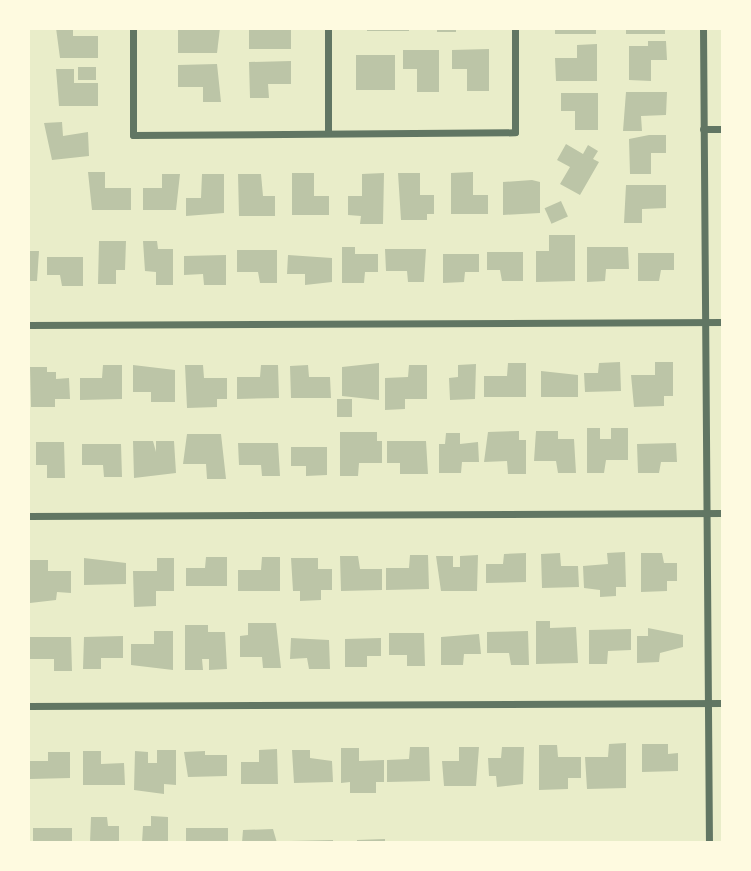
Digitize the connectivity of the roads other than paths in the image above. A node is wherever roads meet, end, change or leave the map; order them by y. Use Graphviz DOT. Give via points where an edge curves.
graph roads {
  1 [pos="133,28"];
  2 [pos="328,28"];
  3 [pos="515,28"];
  4 [pos="703,28"];
  5 [pos="703,129"];
  6 [pos="723,129"];
  7 [pos="328,133"];
  8 [pos="704,322"];
  9 [pos="723,322"];
  10 [pos="28,325"];
  11 [pos="704,513"];
  12 [pos="723,513"];
  13 [pos="28,516"];
  14 [pos="708,703"];
  15 [pos="723,703"];
  16 [pos="28,706"];
  17 [pos="709,843"];
  1 -- 7 [label="street" via="132,135"];
  2 -- 7 [label="street"];
  3 -- 7 [label="street" via="515,132"];
  4 -- 5 [label="street"];
  5 -- 6 [label="street"];
  5 -- 8 [label="street"];
  8 -- 9 [label="street"];
  8 -- 10 [label="street"];
  8 -- 11 [label="street"];
  11 -- 12 [label="street"];
  11 -- 13 [label="street"];
  11 -- 14 [label="street"];
  14 -- 15 [label="street"];
  14 -- 16 [label="street"];
  14 -- 17 [label="street"];
}
